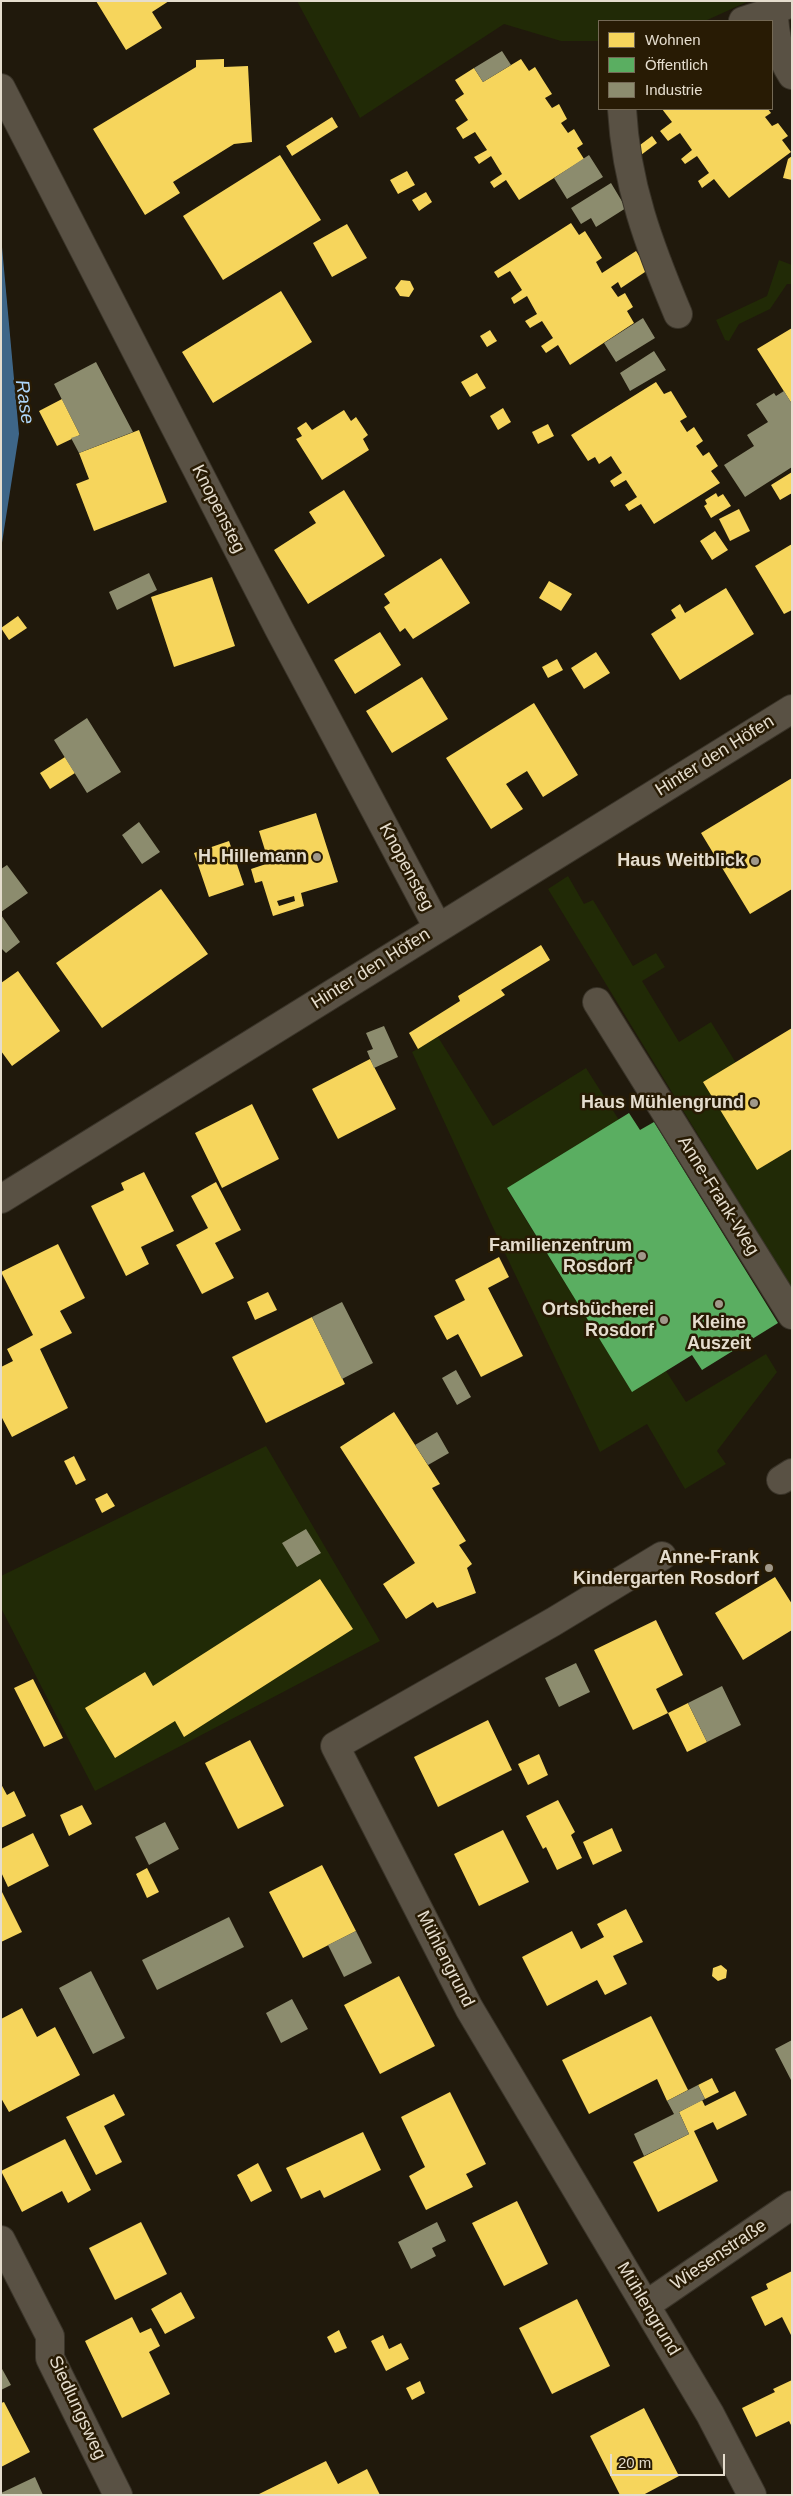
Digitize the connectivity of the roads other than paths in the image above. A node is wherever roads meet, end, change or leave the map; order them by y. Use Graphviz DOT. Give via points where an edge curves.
graph roads {
  1 [pos="783,6"];
  2 [pos="746,20"];
  3 [pos="792,75"];
  4 [pos="1,88"];
  5 [pos="622,110"];
  6 [pos="678,314"];
  7 [pos="792,709"];
  8 [pos="438,928"];
  9 [pos="597,1002"];
  10 [pos="1,1198"];
  11 [pos="792,1315"];
  12 [pos="662,1556"];
  13 [pos="792,2205"];
  14 [pos="1,2240"];
  15 [pos="646,2305"];
  16 [pos="118,2495"];
  17 [pos="752,2495"];
  1 -- 2 [label="street"];
  1 -- 3 [label="street" via="778,44"];
  4 -- 8 [label="street, Knopensteg" via="279,629"];
  5 -- 6 [label="street" via="628,167 640,217"];
  7 -- 8 [label="street, Hinter den Höfen"];
  8 -- 10 [label="street, Hinter den Höfen"];
  9 -- 11 [label="street, Anne-Frank-Weg"];
  12 -- 15 [label="street, Mühlengrund" via="335,1746 469,2008"];
  13 -- 15 [label="street, Wiesenstraße"];
  14 -- 16 [label="street, Siedlungsweg" via="50,2336 50,2358"];
  15 -- 17 [label="street, Mühlengrund" via="710,2414"];
}
